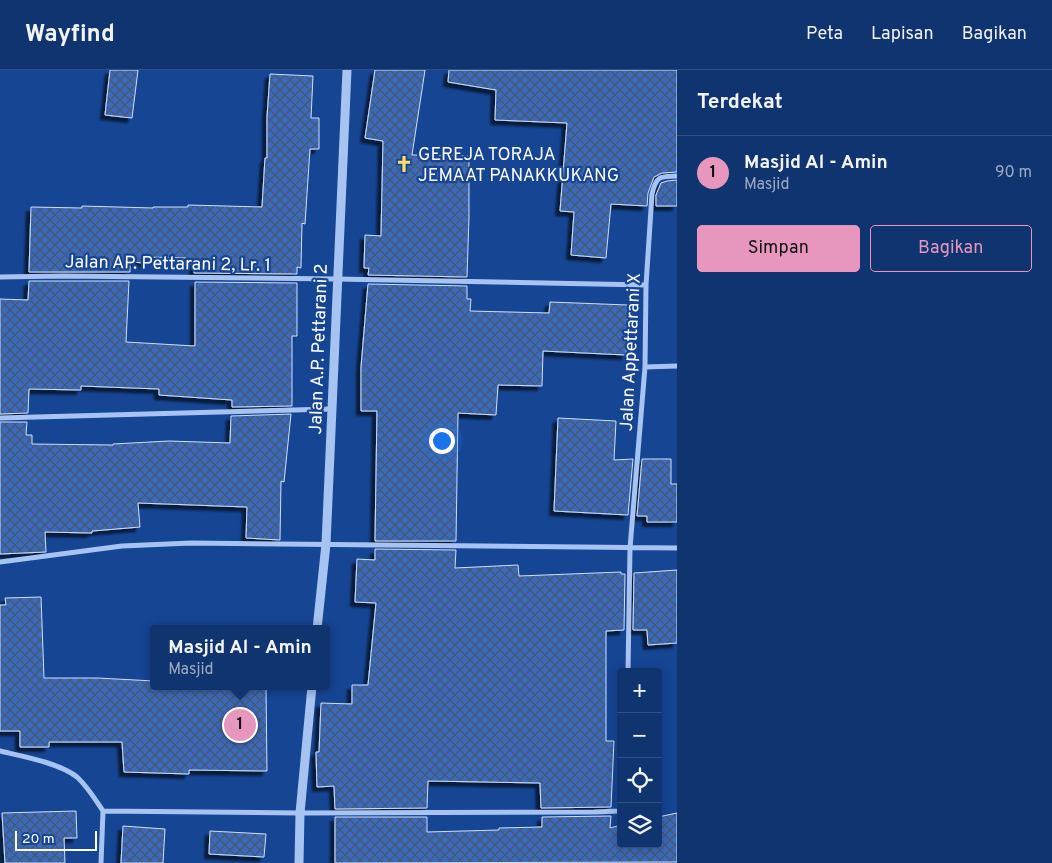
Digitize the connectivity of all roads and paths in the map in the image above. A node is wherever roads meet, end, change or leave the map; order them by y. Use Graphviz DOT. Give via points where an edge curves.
graph roads {
  1 [pos="347,70"];
  2 [pos="677,176"];
  3 [pos="0,277"];
  4 [pos="336,279"];
  5 [pos="646,285"];
  6 [pos="677,366"];
  7 [pos="645,367"];
  8 [pos="332,409"];
  9 [pos="0,418"];
  10 [pos="326,544"];
  11 [pos="630,548"];
  12 [pos="677,548"];
  13 [pos="0,562"];
  14 [pos="318,625"];
  15 [pos="628,668"];
  16 [pos="312,690"];
  17 [pos="0,751"];
  18 [pos="103,810"];
  19 [pos="617,811"];
  20 [pos="300,813"];
  21 [pos="101,863"];
  22 [pos="299,863"];
  1 -- 4 [label="street, Jalan A.P. Pettarani 2"];
  2 -- 5 [label="street, Jalan Appettarani X" via="663,176 654,184"];
  3 -- 4 [label="street, Jalan AP. Pettarani 2, Lr. 1"];
  4 -- 5 [label="street, Jalan AP. Pettarani 2, Lr. 1"];
  4 -- 8 [label="street, Jalan A.P. Pettarani 2"];
  5 -- 7 [label="street, Jalan Appettarani X"];
  6 -- 7 [label="street"];
  7 -- 11 [label="street, Jalan Appettarani X"];
  8 -- 9 [label="street"];
  8 -- 10 [label="street, Jalan A.P. Pettarani 2"];
  10 -- 11 [label="street"];
  10 -- 13 [label="street" via="160,543"];
  10 -- 14 [label="street, Jalan A.P. Pettarani 2"];
  11 -- 12 [label="street"];
  11 -- 15 [label="street, Jalan Appettarani X"];
  16 -- 20 [label="street"];
  17 -- 18 [label="street" via="34,759 76,776"];
  18 -- 20 [label="street"];
  18 -- 21 [label="street"];
  19 -- 20 [label="street"];
  20 -- 22 [label="street"];
}
